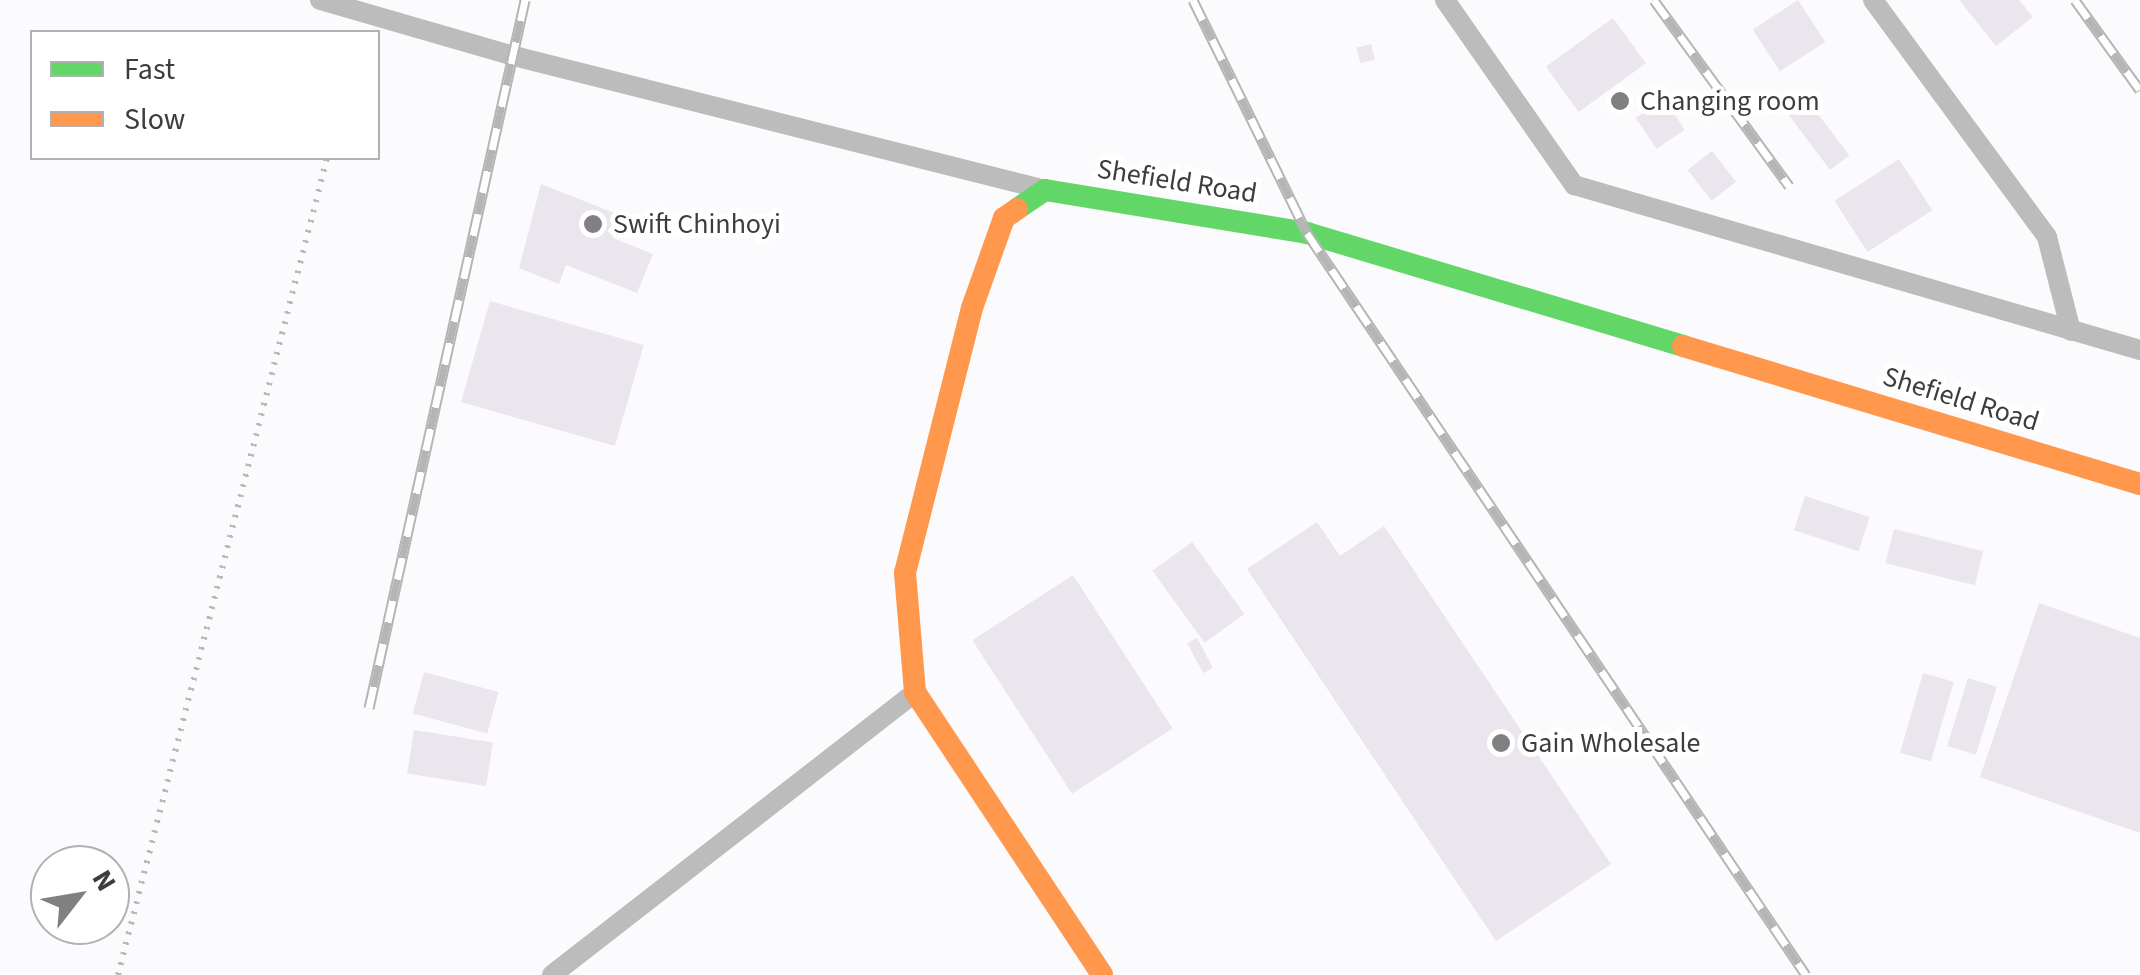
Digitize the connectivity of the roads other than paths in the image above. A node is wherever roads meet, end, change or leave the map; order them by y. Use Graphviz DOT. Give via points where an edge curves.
graph roads {
  1 [pos="320,0"];
  2 [pos="1445,0"];
  3 [pos="1872,0"];
  4 [pos="1045,190"];
  5 [pos="2071,332"];
  6 [pos="2140,350"];
  7 [pos="2140,484"];
  8 [pos="915,692"];
  9 [pos="552,975"];
  10 [pos="1102,975"];
  1 -- 4 [label="lane"];
  2 -- 5 [label="lane" via="1574,185"];
  3 -- 5 [label="lane" via="2048,237"];
  4 -- 7 [label="street, Shefield Road" via="1307,233"];
  4 -- 8 [label="street" via="1004,218 972,308 905,573"];
  5 -- 6 [label="lane"];
  8 -- 9 [label="lane"];
  8 -- 10 [label="street"];
}
